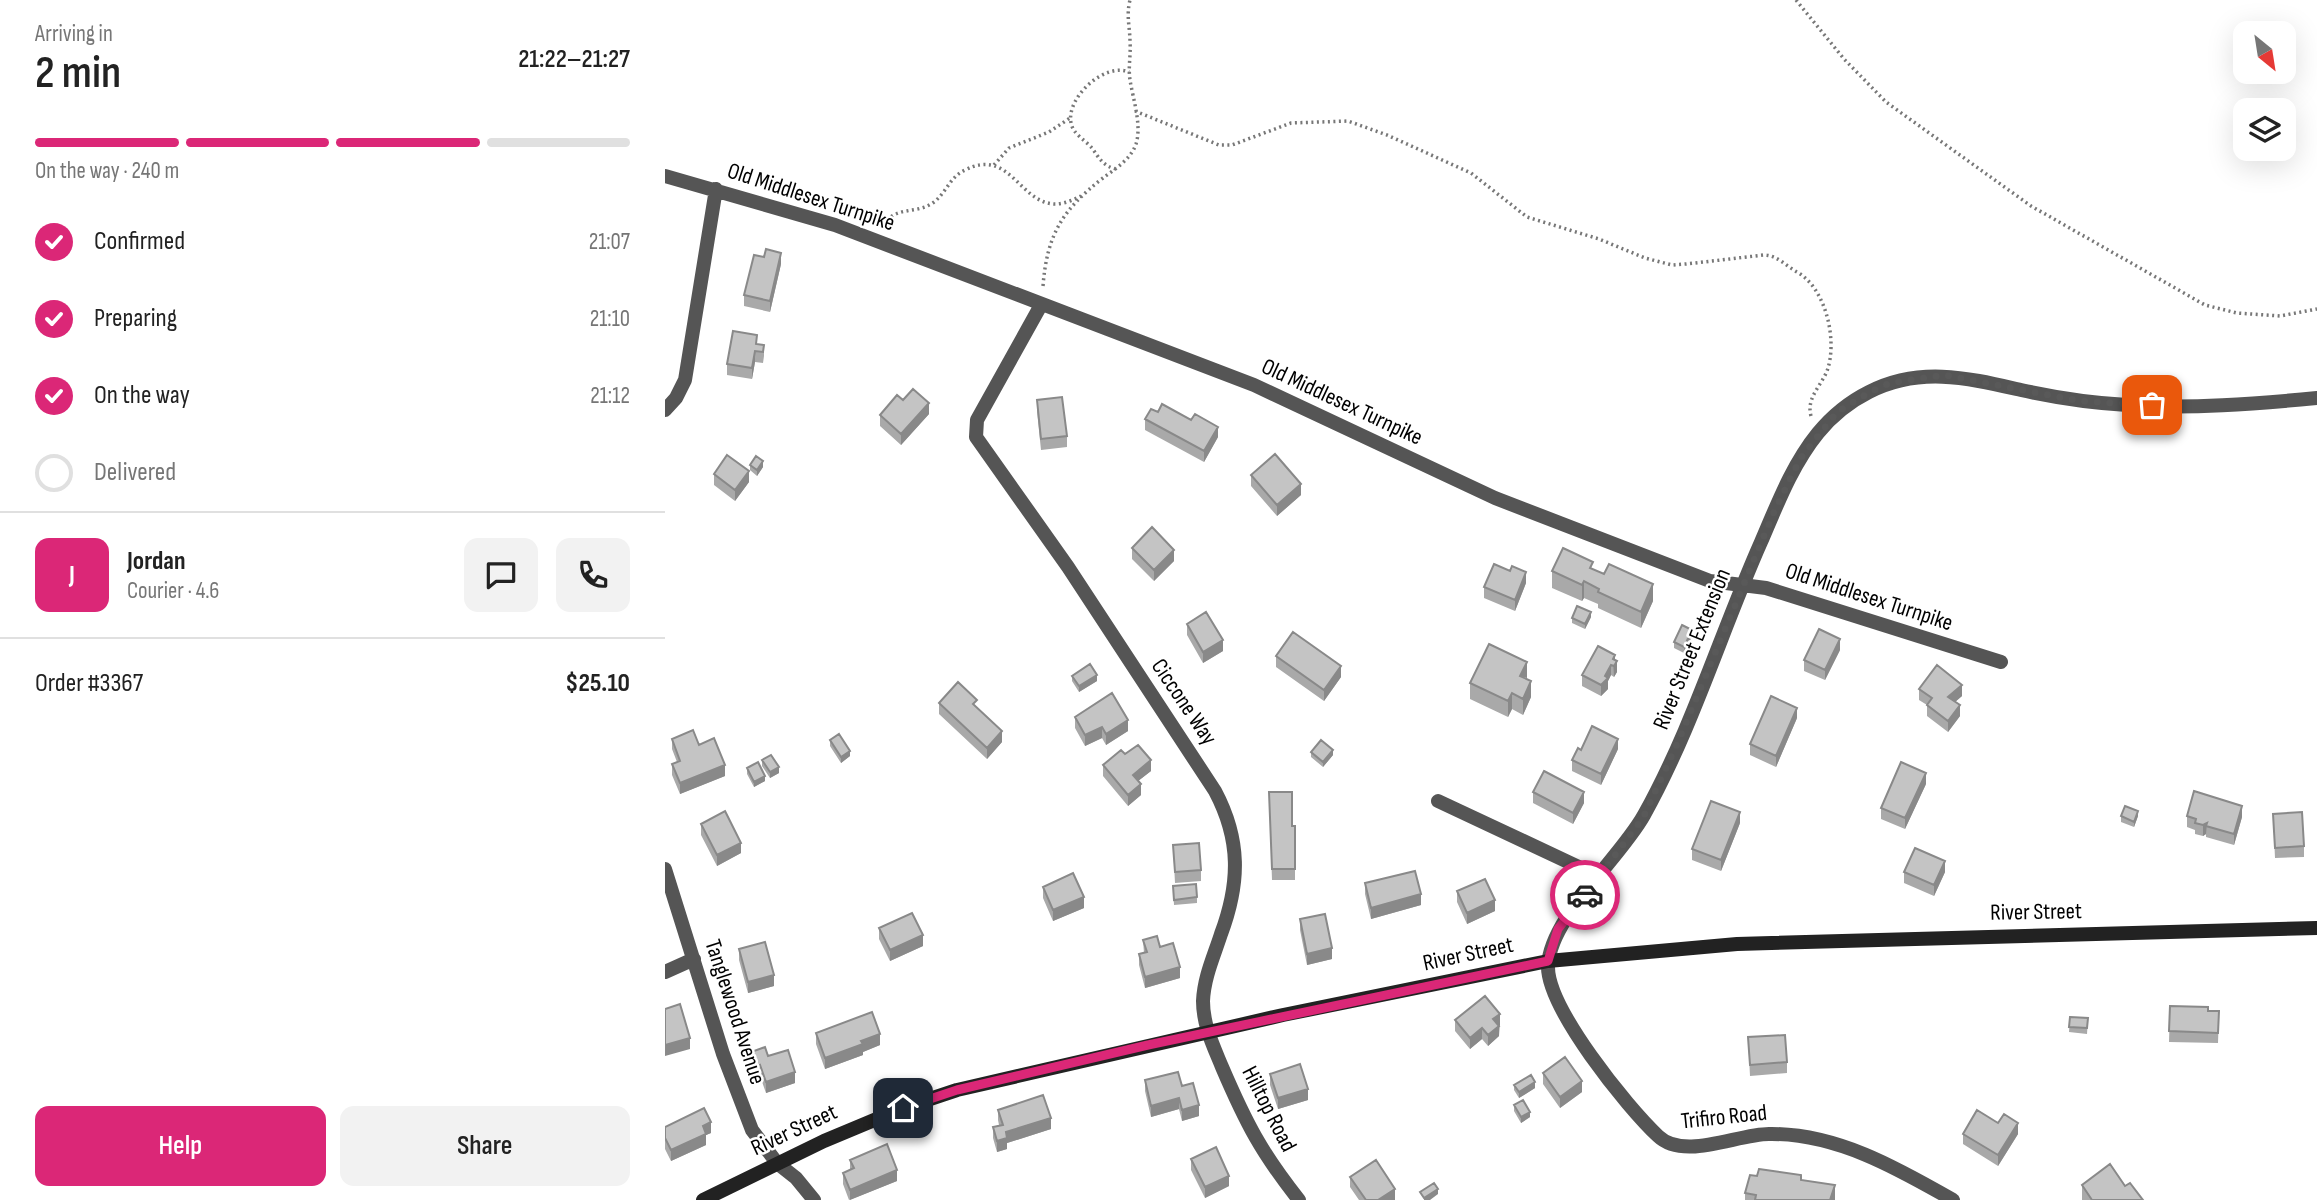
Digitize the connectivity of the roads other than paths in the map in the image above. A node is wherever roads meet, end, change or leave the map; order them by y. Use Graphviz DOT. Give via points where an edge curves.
graph roads {
  1 [pos="665,176"];
  2 [pos="716,189"];
  3 [pos="1041,305"];
  4 [pos="2317,398"];
  5 [pos="665,410"];
  6 [pos="1741,587"];
  7 [pos="2001,662"];
  8 [pos="1438,801"];
  9 [pos="665,869"];
  10 [pos="1599,877"];
  11 [pos="2317,928"];
  12 [pos="694,959"];
  13 [pos="1548,961"];
  14 [pos="665,972"];
  15 [pos="1207,1032"];
  16 [pos="777,1163"];
  17 [pos="703,1200"];
  18 [pos="814,1200"];
  19 [pos="1299,1200"];
  20 [pos="1953,1200"];
  1 -- 2 [label="street, Old Middlesex Turnpike"];
  2 -- 3 [label="street, Old Middlesex Turnpike" via="835,225"];
  2 -- 5 [label="street" via="685,380"];
  3 -- 6 [label="street, Old Middlesex Turnpike" via="1254,385 1507,503 1710,581"];
  3 -- 15 [label="street, Ciccone Way" via="975,431 983,450 1043,530 1229,817 1236,849 1235,882 1206,980"];
  4 -- 6 [label="street, River Street Extension" via="2130,405 2080,401 1944,375 1912,377 1870,392 1826,423 1800,459"];
  6 -- 7 [label="street, Old Middlesex Turnpike" via="1766,588"];
  6 -- 10 [label="street, River Street Extension" via="1643,818"];
  8 -- 10 [label="street"];
  9 -- 12 [label="street, Tanglewood Avenue"];
  10 -- 13 [label="street, River Street Extension" via="1558,929"];
  11 -- 13 [label="main road, River Street" via="1737,944"];
  12 -- 14 [label="street"];
  12 -- 16 [label="street, Tanglewood Avenue" via="741,1104 757,1139"];
  13 -- 15 [label="main road, River Street"];
  13 -- 20 [label="street, Trifiro Road" via="1552,992 1568,1024 1665,1142 1687,1148 1755,1134 1820,1138 1887,1165"];
  15 -- 16 [label="main road, River Street" via="957,1090 868,1122"];
  15 -- 19 [label="street, Hilltop Road" via="1257,1145"];
  16 -- 17 [label="main road, River Street"];
  16 -- 18 [label="street, Tanglewood Avenue"];
}
